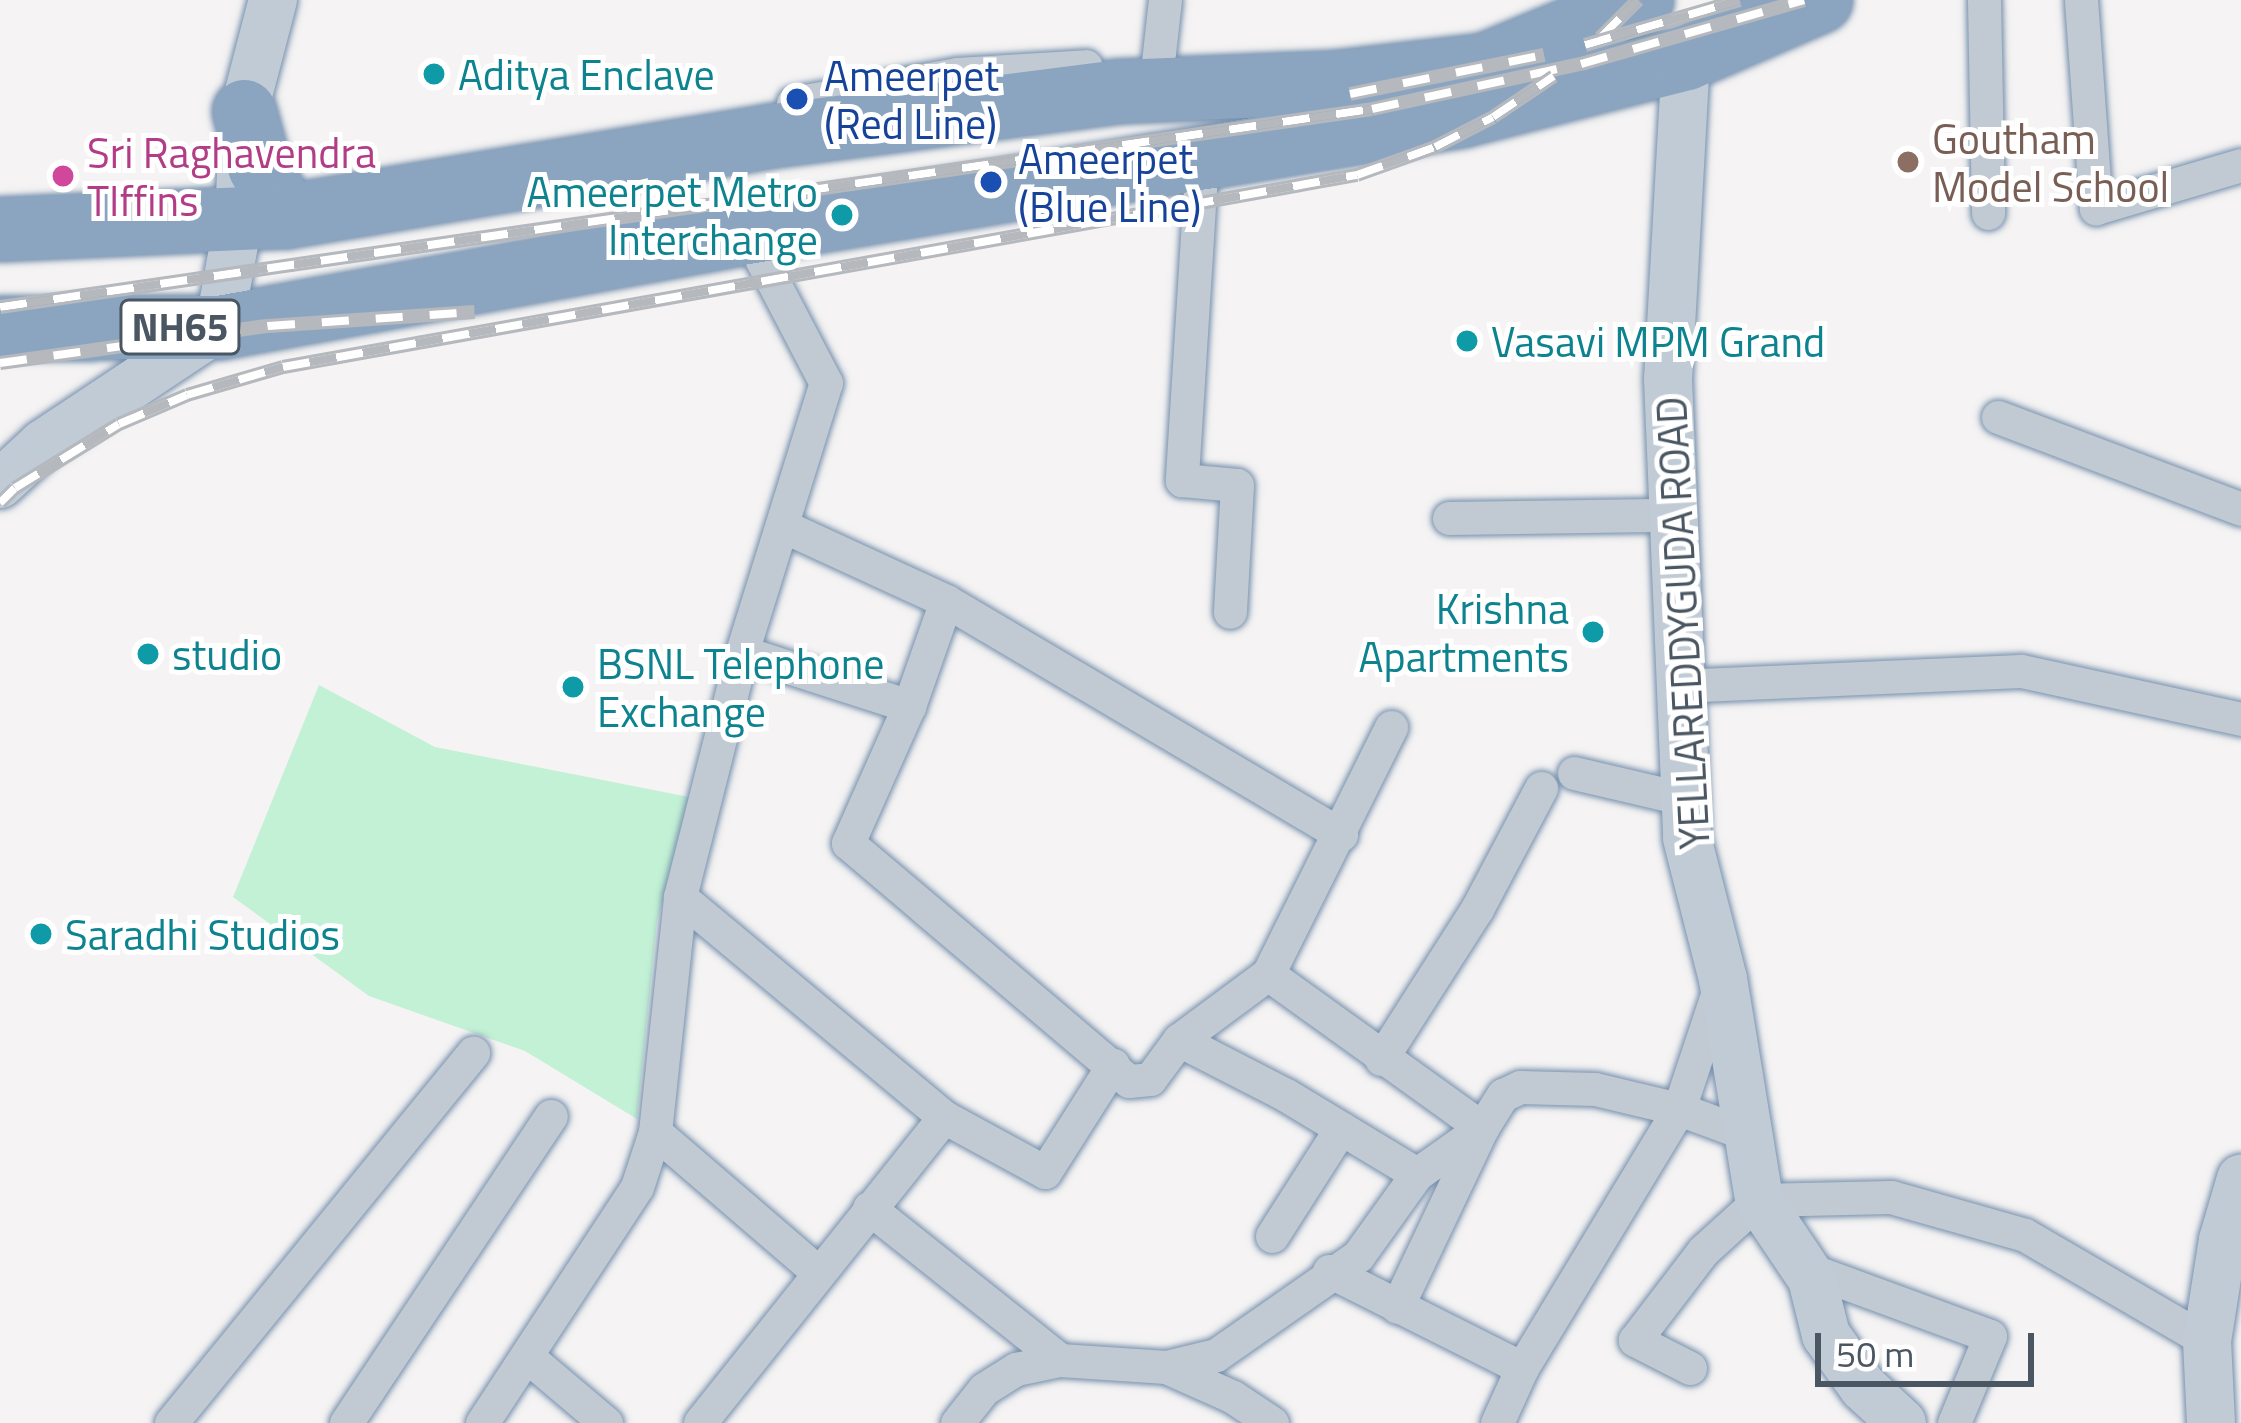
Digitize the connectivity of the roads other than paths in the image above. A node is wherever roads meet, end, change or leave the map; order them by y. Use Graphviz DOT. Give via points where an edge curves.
graph roads {
  1 [pos="273,0"];
  2 [pos="1165,0"];
  3 [pos="1641,0"];
  4 [pos="1820,0"];
  5 [pos="1984,0"];
  6 [pos="2081,0"];
  7 [pos="1686,58"];
  8 [pos="1184,74"];
  9 [pos="244,112"];
  10 [pos="1202,158"];
  11 [pos="2241,165"];
  12 [pos="441,191"];
  13 [pos="1988,213"];
  14 [pos="263,216"];
  15 [pos="0,229"];
  16 [pos="747,232"];
  17 [pos="491,278"];
  18 [pos="219,327"];
  19 [pos="0,328"];
  20 [pos="1998,417"];
  21 [pos="0,484"];
  22 [pos="2241,509"];
  23 [pos="1675,515"];
  24 [pos="1449,518"];
  25 [pos="785,527"];
  26 [pos="946,602"];
  27 [pos="1230,612"];
  28 [pos="742,652"];
  29 [pos="1677,686"];
  30 [pos="909,706"];
  31 [pos="2241,719"];
  32 [pos="1390,727"];
  33 [pos="1574,773"];
  34 [pos="1541,788"];
  35 [pos="1685,799"];
  36 [pos="1341,835"];
  37 [pos="680,897"];
  38 [pos="1268,974"];
  39 [pos="1723,979"];
  40 [pos="1180,1040"];
  41 [pos="473,1053"];
  42 [pos="1381,1059"];
  43 [pos="1113,1065"];
  44 [pos="1679,1109"];
  45 [pos="551,1116"];
  46 [pos="944,1117"];
  47 [pos="1341,1128"];
  48 [pos="1482,1128"];
  49 [pos="655,1132"];
  50 [pos="1749,1136"];
  51 [pos="1417,1174"];
  52 [pos="2241,1180"];
  53 [pos="1760,1201"];
  54 [pos="868,1208"];
  55 [pos="1272,1236"];
  56 [pos="2232,1244"];
  57 [pos="1805,1268"];
  58 [pos="1329,1271"];
  59 [pos="818,1272"];
  60 [pos="1397,1307"];
  61 [pos="2207,1341"];
  62 [pos="529,1358"];
  63 [pos="1060,1360"];
  64 [pos="1166,1367"];
  65 [pos="1522,1368"];
  66 [pos="1690,1368"];
  67 [pos="171,1423"];
  68 [pos="346,1423"];
  69 [pos="482,1423"];
  70 [pos="606,1423"];
  71 [pos="700,1423"];
  72 [pos="957,1423"];
  73 [pos="1272,1423"];
  74 [pos="1497,1423"];
  75 [pos="1902,1423"];
  76 [pos="1954,1423"];
  77 [pos="2211,1423"];
  1 -- 9 [label="street"];
  2 -- 8 [label="street"];
  3 -- 8 [label="highway" via="1484,65 1337,82"];
  4 -- 7 [label="highway, NH65"];
  5 -- 13 [label="street"];
  6 -- 11 [label="street" via="2096,208"];
  7 -- 10 [label="highway, NH65" via="1484,111"];
  7 -- 23 [label="street, YELLAREDDYGUDA ROAD" via="1668,379"];
  8 -- 12 [label="highway" via="1117,91 766,136"];
  9 -- 14 [label="highway"];
  10 -- 16 [label="highway, NH65"];
  10 -- 27 [label="street" via="1182,480 1237,485"];
  12 -- 14 [label="highway"];
  12 -- 17 [label="highway"];
  14 -- 15 [label="highway"];
  14 -- 18 [label="street"];
  16 -- 17 [label="highway, NH65"];
  16 -- 25 [label="street" via="826,382"];
  17 -- 18 [label="highway, NH65"];
  18 -- 19 [label="highway, NH65"];
  18 -- 21 [label="street" via="43,444"];
  20 -- 22 [label="street"];
  23 -- 24 [label="street"];
  23 -- 29 [label="street, YELLAREDDYGUDA ROAD"];
  25 -- 26 [label="street"];
  25 -- 28 [label="street"];
  26 -- 30 [label="street"];
  26 -- 36 [label="street"];
  28 -- 30 [label="street"];
  28 -- 37 [label="street"];
  29 -- 31 [label="street" via="2021,671"];
  29 -- 35 [label="street, YELLAREDDYGUDA ROAD"];
  30 -- 43 [label="street" via="848,843"];
  32 -- 36 [label="street"];
  33 -- 35 [label="street"];
  34 -- 42 [label="street" via="1478,909"];
  35 -- 39 [label="street, YELLAREDDYGUDA ROAD" via="1687,838"];
  36 -- 38 [label="street"];
  37 -- 46 [label="street"];
  37 -- 49 [label="street"];
  38 -- 40 [label="street"];
  38 -- 42 [label="street"];
  39 -- 44 [label="street"];
  39 -- 50 [label="street, YELLAREDDYGUDA ROAD"];
  40 -- 43 [label="street" via="1144,1083"];
  40 -- 47 [label="street"];
  41 -- 67 [label="street"];
  42 -- 48 [label="street"];
  43 -- 46 [label="street" via="1045,1172"];
  44 -- 48 [label="street" via="1595,1088 1520,1087 1502,1095"];
  44 -- 50 [label="street"];
  44 -- 65 [label="street"];
  45 -- 68 [label="street"];
  46 -- 54 [label="street"];
  47 -- 51 [label="street"];
  47 -- 55 [label="street"];
  48 -- 51 [label="street"];
  48 -- 60 [label="street"];
  49 -- 59 [label="street"];
  49 -- 62 [label="street" via="637,1187"];
  50 -- 53 [label="street, YELLAREDDYGUDA ROAD"];
  51 -- 58 [label="street" via="1358,1256"];
  52 -- 56 [label="street"];
  53 -- 57 [label="street, YELLAREDDYGUDA ROAD"];
  53 -- 61 [label="street" via="1891,1196 2025,1234"];
  53 -- 66 [label="street" via="1703,1252 1635,1340"];
  54 -- 59 [label="street"];
  54 -- 63 [label="street"];
  56 -- 61 [label="street"];
  57 -- 75 [label="street, YELLAREDDYGUDA ROAD" via="1826,1335"];
  57 -- 76 [label="street" via="1990,1336"];
  58 -- 60 [label="street"];
  58 -- 64 [label="street" via="1317,1288 1216,1355"];
  59 -- 71 [label="street"];
  60 -- 65 [label="street"];
  61 -- 77 [label="street"];
  62 -- 69 [label="street"];
  62 -- 70 [label="street"];
  63 -- 64 [label="street"];
  63 -- 72 [label="street" via="1016,1369 984,1389"];
  64 -- 73 [label="street"];
  65 -- 74 [label="street"];
}
